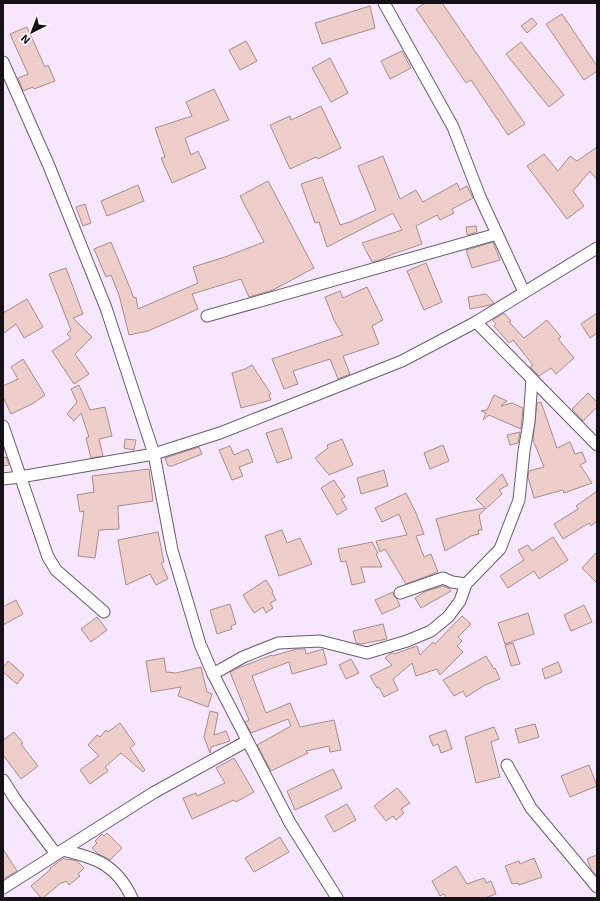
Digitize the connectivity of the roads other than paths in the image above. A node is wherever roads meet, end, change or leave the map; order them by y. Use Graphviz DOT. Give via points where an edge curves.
graph roads {
  1 [pos="384,3"];
  2 [pos="3,62"];
  3 [pos="497,234"];
  4 [pos="597,248"];
  5 [pos="524,292"];
  6 [pos="207,316"];
  7 [pos="476,322"];
  8 [pos="532,379"];
  9 [pos="3,426"];
  10 [pos="597,445"];
  11 [pos="154,454"];
  12 [pos="20,477"];
  13 [pos="3,479"];
  14 [pos="466,584"];
  15 [pos="400,593"];
  16 [pos="104,612"];
  17 [pos="213,674"];
  18 [pos="246,741"];
  19 [pos="507,765"];
  20 [pos="3,780"];
  21 [pos="60,852"];
  22 [pos="597,887"];
  23 [pos="3,888"];
  24 [pos="132,898"];
  25 [pos="337,898"];
  1 -- 3 [label="street" via="453,127"];
  2 -- 11 [label="street" via="49,166 106,308"];
  3 -- 5 [label="street"];
  3 -- 6 [label="street"];
  4 -- 5 [label="street"];
  5 -- 7 [label="street"];
  7 -- 8 [label="street"];
  7 -- 11 [label="street" via="402,361 220,433"];
  8 -- 10 [label="street"];
  8 -- 14 [label="street" via="519,500 500,549"];
  9 -- 12 [label="street"];
  11 -- 12 [label="street"];
  11 -- 17 [label="street" via="172,550 200,644"];
  12 -- 13 [label="street"];
  12 -- 16 [label="street" via="48,558 56,570"];
  14 -- 15 [label="street" via="443,578"];
  14 -- 17 [label="street" via="460,601 448,617 431,631 406,641 367,653 320,640 278,643 243,657"];
  17 -- 18 [label="street"];
  18 -- 21 [label="street" via="153,793"];
  18 -- 25 [label="street" via="290,823"];
  19 -- 22 [label="street" via="531,808"];
  20 -- 21 [label="street" via="15,800"];
  21 -- 23 [label="street"];
  21 -- 24 [label="street" via="91,857 113,870 126,885"];
}
